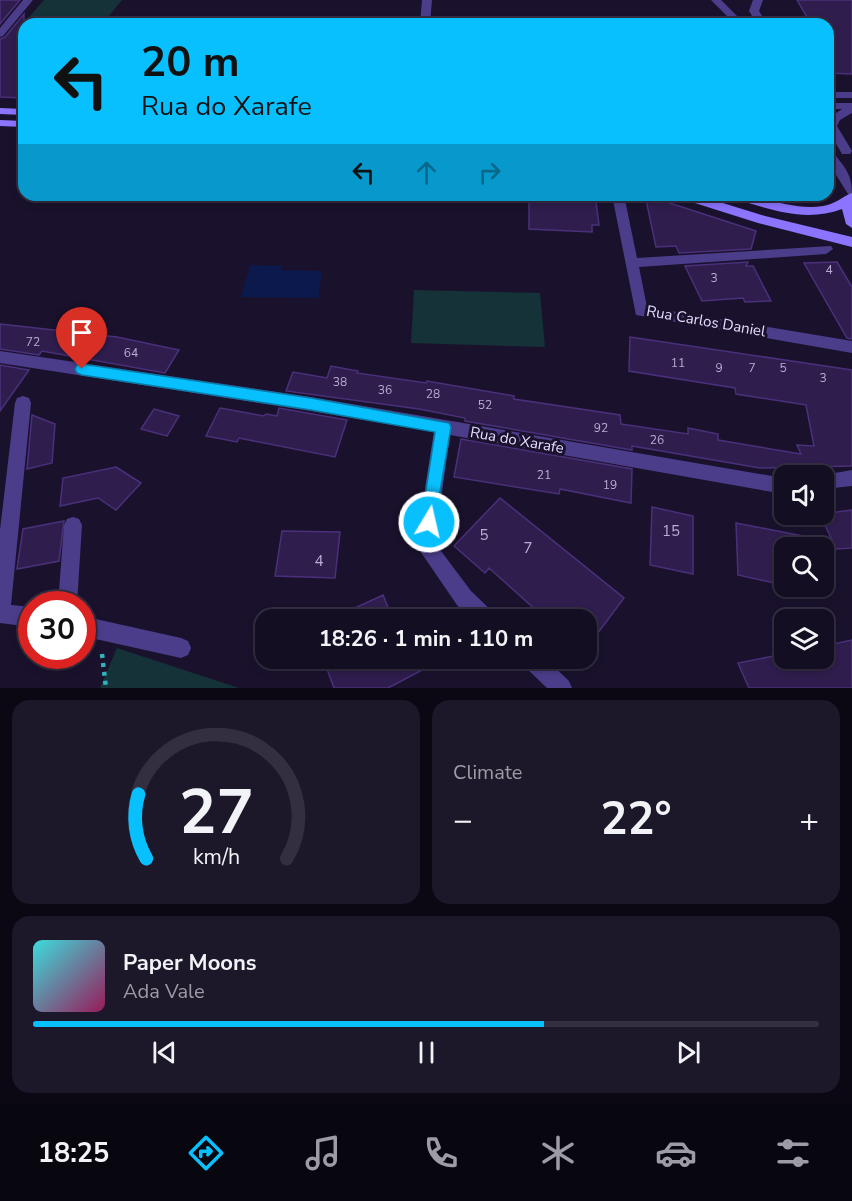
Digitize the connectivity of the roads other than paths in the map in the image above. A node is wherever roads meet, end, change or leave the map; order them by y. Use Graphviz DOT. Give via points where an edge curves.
graph roads {
  1 [pos="28,0"];
  2 [pos="427,0"];
  3 [pos="716,0"];
  4 [pos="758,0"];
  5 [pos="426,18"];
  6 [pos="734,18"];
  7 [pos="758,18"];
  8 [pos="0,34"];
  9 [pos="834,86"];
  10 [pos="852,86"];
  11 [pos="834,95"];
  12 [pos="852,95"];
  13 [pos="834,106"];
  14 [pos="852,107"];
  15 [pos="0,111"];
  16 [pos="18,112"];
  17 [pos="834,118"];
  18 [pos="0,123"];
  19 [pos="18,123"];
  20 [pos="834,131"];
  21 [pos="834,139"];
  22 [pos="849,154"];
  23 [pos="834,162"];
  24 [pos="851,196"];
  25 [pos="619,201"];
  26 [pos="701,201"];
  27 [pos="757,201"];
  28 [pos="852,224"];
  29 [pos="852,242"];
  30 [pos="826,249"];
  31 [pos="631,263"];
  32 [pos="852,347"];
  33 [pos="0,357"];
  34 [pos="22,403"];
  35 [pos="443,427"];
  36 [pos="852,478"];
  37 [pos="834,480"];
  38 [pos="774,484"];
  39 [pos="73,525"];
  40 [pos="69,591"];
  41 [pos="476,609"];
  42 [pos="0,613"];
  43 [pos="18,615"];
  44 [pos="96,629"];
  45 [pos="181,648"];
  46 [pos="542,669"];
  47 [pos="562,688"];
  1 -- 8 [label="street"];
  2 -- 5 [label="street"];
  3 -- 6 [label="street"];
  4 -- 7 [label="street" via="754,11"];
  9 -- 10 [label="street"];
  11 -- 12 [label="street"];
  13 -- 14 [label="street"];
  14 -- 17 [label="street"];
  15 -- 16 [label="street"];
  18 -- 19 [label="street"];
  20 -- 22 [label="street"];
  21 -- 22 [label="street"];
  23 -- 24 [label="street" via="843,173"];
  24 -- 27 [label="street" via="829,210 803,212"];
  24 -- 28 [label="street"];
  25 -- 31 [label="street, Rua Carlos Daniel"];
  26 -- 29 [label="street"];
  30 -- 31 [label="street"];
  31 -- 32 [label="street, Rua Carlos Daniel" via="641,311"];
  33 -- 35 [label="street, Rua do Xarafe"];
  34 -- 42 [label="street"];
  35 -- 38 [label="street, Rua do Xarafe"];
  35 -- 41 [label="street" via="425,545"];
  36 -- 37 [label="street"];
  39 -- 40 [label="street"];
  42 -- 43 [label="street"];
  44 -- 45 [label="street"];
  46 -- 47 [label="street"];
}
